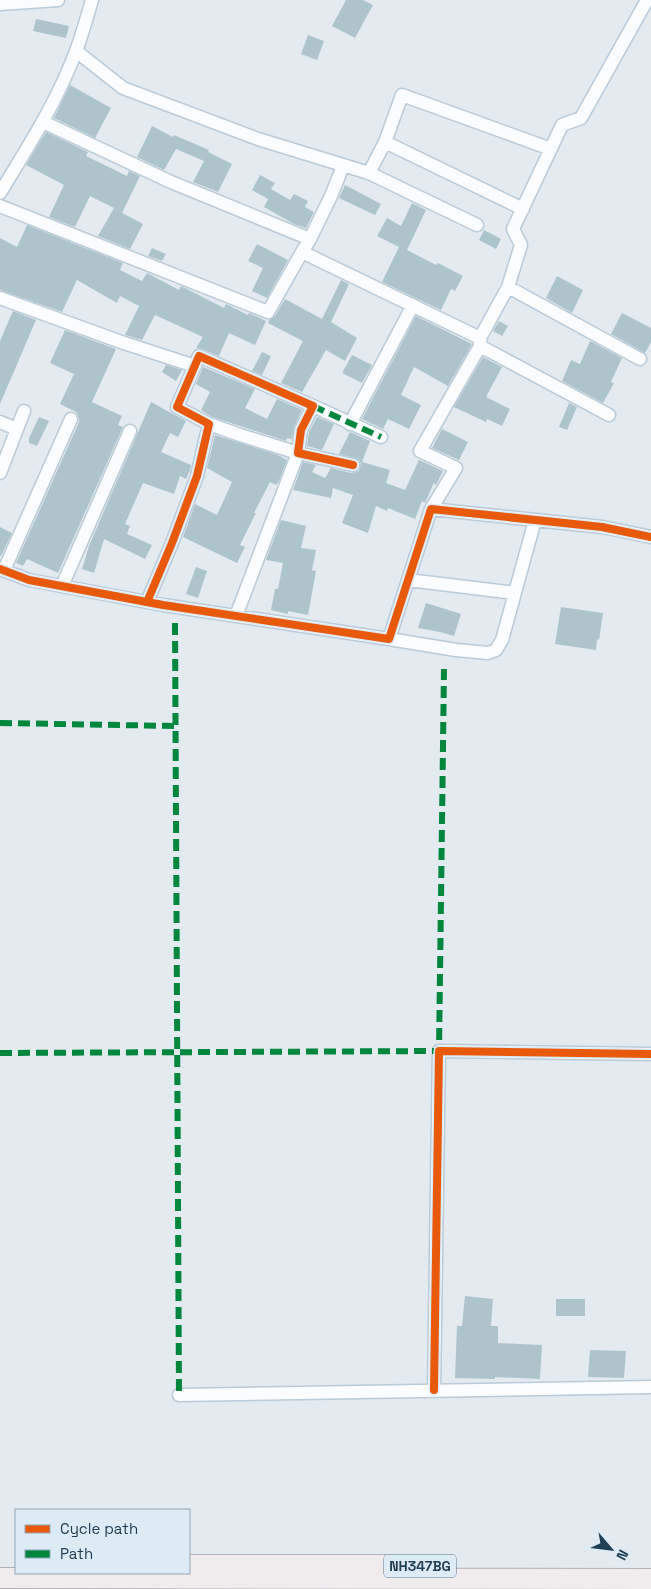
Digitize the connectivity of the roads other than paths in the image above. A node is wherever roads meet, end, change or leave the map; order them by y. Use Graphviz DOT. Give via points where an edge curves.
graph roads {
  1 [pos="58,0"];
  2 [pos="92,0"];
  3 [pos="647,0"];
  4 [pos="0,4"];
  5 [pos="76,51"];
  6 [pos="43,122"];
  7 [pos="385,142"];
  8 [pos="551,149"];
  9 [pos="342,166"];
  10 [pos="369,174"];
  11 [pos="0,193"];
  12 [pos="0,206"];
  13 [pos="523,209"];
  14 [pos="477,225"];
  15 [pos="310,240"];
  16 [pos="302,252"];
  17 [pos="508,287"];
  18 [pos="0,298"];
  19 [pos="413,305"];
  20 [pos="480,342"];
  21 [pos="640,359"];
  22 [pos="195,366"];
  23 [pos="313,406"];
  24 [pos="24,411"];
  25 [pos="609,415"];
  26 [pos="71,419"];
  27 [pos="0,422"];
  28 [pos="209,424"];
  29 [pos="350,424"];
  30 [pos="17,429"];
  31 [pos="130,431"];
  32 [pos="381,437"];
  33 [pos="298,453"];
  34 [pos="353,465"];
  35 [pos="0,473"];
  36 [pos="431,509"];
  37 [pos="535,520"];
  38 [pos="651,537"];
  39 [pos="2,570"];
  40 [pos="408,580"];
  41 [pos="62,586"];
  42 [pos="515,593"];
  43 [pos="147,602"];
  44 [pos="236,616"];
  45 [pos="389,639"];
  46 [pos="651,1054"];
  47 [pos="651,1387"];
  48 [pos="434,1390"];
  49 [pos="179,1395"];
  50 [pos="0,1565"];
  51 [pos="15,1565"];
  52 [pos="190,1565"];
  53 [pos="0,1578"];
  54 [pos="648,1579"];
  55 [pos="263,1584"];
  1 -- 4 [label="street"];
  2 -- 5 [label="street"];
  3 -- 8 [label="street" via="581,118 562,125"];
  5 -- 6 [label="street"];
  5 -- 9 [label="street" via="123,88 258,139"];
  6 -- 11 [label="street"];
  6 -- 15 [label="street" via="171,182"];
  7 -- 8 [label="street" via="402,95"];
  7 -- 10 [label="street"];
  7 -- 13 [label="street"];
  8 -- 13 [label="street"];
  9 -- 10 [label="street"];
  9 -- 15 [label="street"];
  10 -- 14 [label="street"];
  12 -- 16 [label="street" via="268,312"];
  13 -- 17 [label="street" via="513,229 521,245"];
  15 -- 16 [label="street"];
  16 -- 19 [label="street"];
  17 -- 20 [label="street"];
  17 -- 21 [label="street"];
  18 -- 22 [label="street"];
  19 -- 20 [label="street"];
  19 -- 29 [label="street"];
  20 -- 25 [label="street"];
  20 -- 36 [label="street" via="420,451 456,468"];
  22 -- 23 [label="street" via="199,356"];
  22 -- 28 [label="street" via="176,407"];
  23 -- 29 [label="street"];
  23 -- 33 [label="street" via="301,430"];
  24 -- 30 [label="street"];
  26 -- 39 [label="street"];
  27 -- 30 [label="street"];
  28 -- 33 [label="street"];
  28 -- 43 [label="street" via="198,476"];
  29 -- 32 [label="street"];
  30 -- 35 [label="street"];
  31 -- 41 [label="street"];
  33 -- 34 [label="street"];
  33 -- 44 [label="street"];
  36 -- 37 [label="street"];
  36 -- 40 [label="street"];
  37 -- 38 [label="street" via="602,527"];
  37 -- 42 [label="street"];
  39 -- 41 [label="street" via="29,580"];
  40 -- 42 [label="street"];
  40 -- 45 [label="street"];
  41 -- 43 [label="street"];
  42 -- 45 [label="street" via="502,640 496,650 488,653"];
  43 -- 44 [label="street"];
  44 -- 45 [label="street"];
  46 -- 48 [label="street" via="439,1051"];
  47 -- 48 [label="street"];
  48 -- 49 [label="street"];
  50 -- 51 [label="main road"];
  52 -- 54 [label="main road, NH347BG"];
  53 -- 55 [label="main road, NH347BG"];
  54 -- 55 [label="main road, NH347BG"];
}
